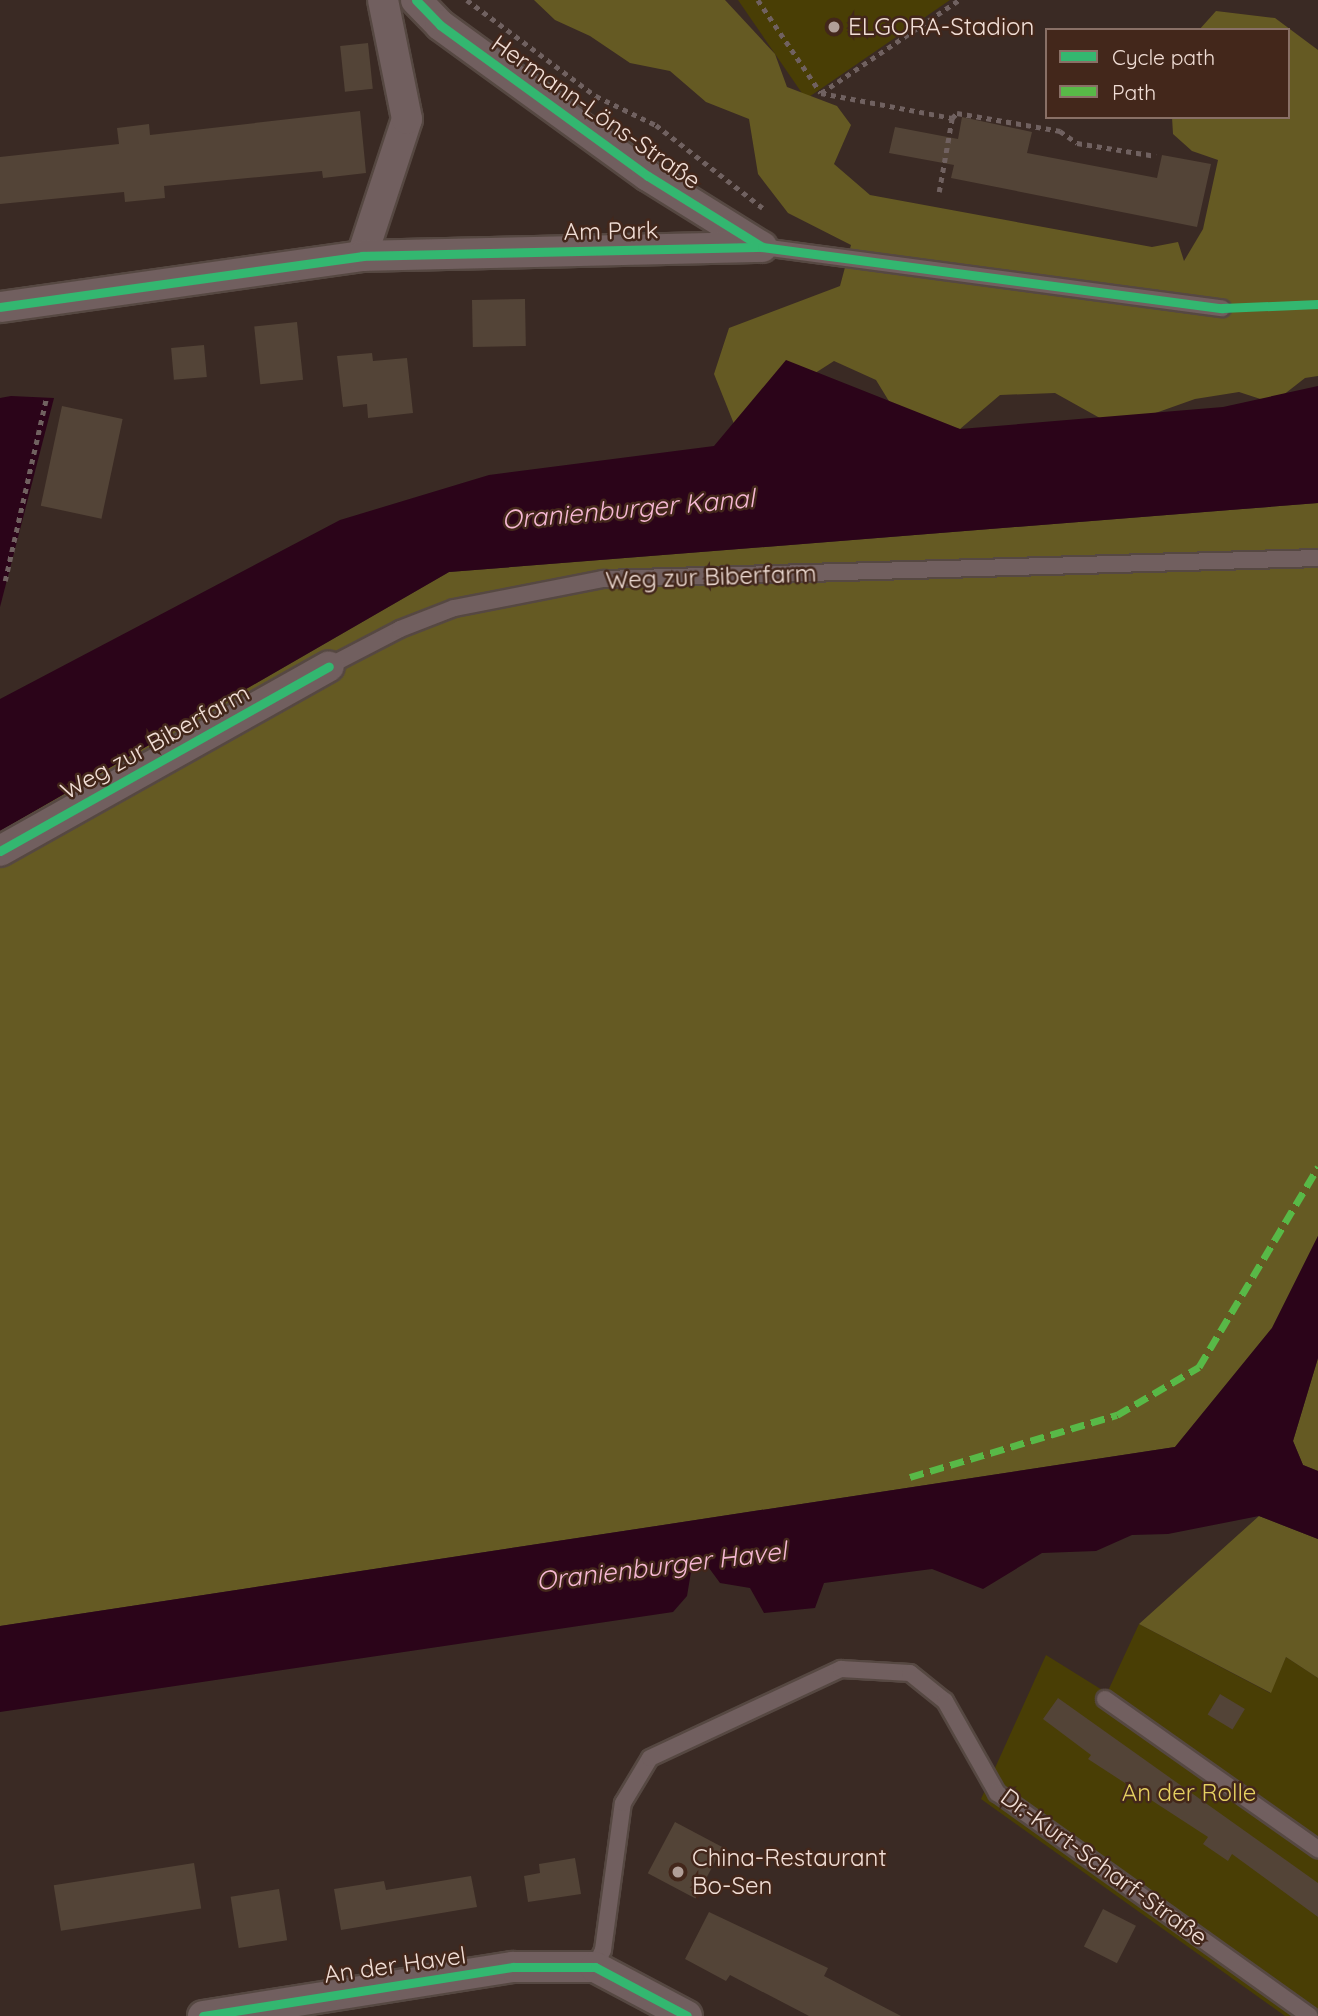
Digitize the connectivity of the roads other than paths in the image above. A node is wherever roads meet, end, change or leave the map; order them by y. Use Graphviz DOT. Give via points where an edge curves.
graph roads {
  1 [pos="383,0"];
  2 [pos="415,0"];
  3 [pos="762,247"];
  4 [pos="362,256"];
  5 [pos="0,307"];
  6 [pos="1222,308"];
  7 [pos="1318,558"];
  8 [pos="329,666"];
  9 [pos="0,851"];
  10 [pos="1105,1699"];
  11 [pos="1318,1849"];
  12 [pos="595,1967"];
  13 [pos="294,2008"];
  14 [pos="203,2016"];
  15 [pos="687,2016"];
  16 [pos="1310,2016"];
  1 -- 4 [label="street" via="407,119"];
  2 -- 3 [label="street, Hermann-Löns-Straße" via="440,25 648,176"];
  3 -- 4 [label="street, Am Park"];
  3 -- 6 [label="lane, Am Park"];
  4 -- 5 [label="street, Am Park"];
  7 -- 8 [label="lane, Weg zur Biberfarm" via="603,579 454,608 400,629"];
  8 -- 9 [label="street, Weg zur Biberfarm"];
  10 -- 11 [label="lane"];
  12 -- 13 [label="street, An der Havel" via="513,1967"];
  12 -- 15 [label="street"];
  12 -- 16 [label="lane, Dr.-Kurt-Scharf-Straße" via="603,1950 623,1803 650,1758 841,1669 910,1673 945,1701 997,1793"];
  13 -- 14 [label="street, An der Havel"];
}
